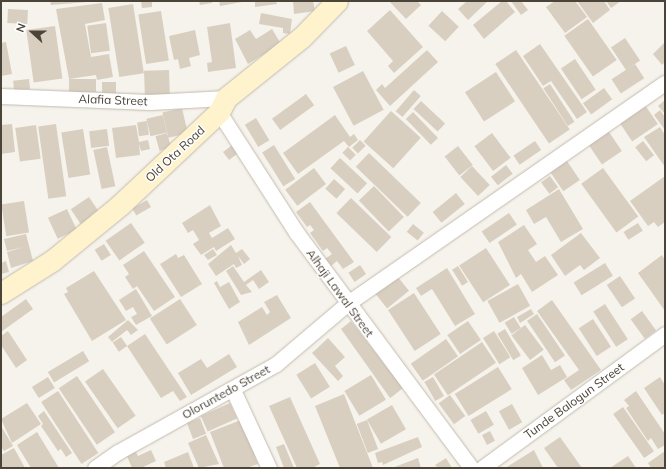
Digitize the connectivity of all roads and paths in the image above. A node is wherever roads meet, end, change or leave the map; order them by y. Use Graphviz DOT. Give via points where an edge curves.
graph roads {
  1 [pos="337,1"];
  2 [pos="665,83"];
  3 [pos="1,96"];
  4 [pos="222,105"];
  5 [pos="1,293"];
  6 [pos="348,303"];
  7 [pos="665,334"];
  8 [pos="233,390"];
  9 [pos="95,468"];
  10 [pos="269,468"];
  11 [pos="471,468"];
  12 [pos="482,468"];
  1 -- 4 [label="street, Old Ota Road" via="302,37"];
  2 -- 6 [label="street, Oloruntedo Street"];
  3 -- 4 [label="street, Alafia Street"];
  4 -- 5 [label="street, Old Ota Road" via="76,242"];
  4 -- 6 [label="street, Alhaji Lawal Street" via="296,232"];
  6 -- 8 [label="street, Oloruntedo Street" via="276,364"];
  6 -- 11 [label="street, Alhaji Lawal Street"];
  7 -- 12 [label="street, Tunde Balogun Street"];
  8 -- 9 [label="street, Oloruntedo Street" via="118,452"];
  8 -- 10 [label="street"];
}
